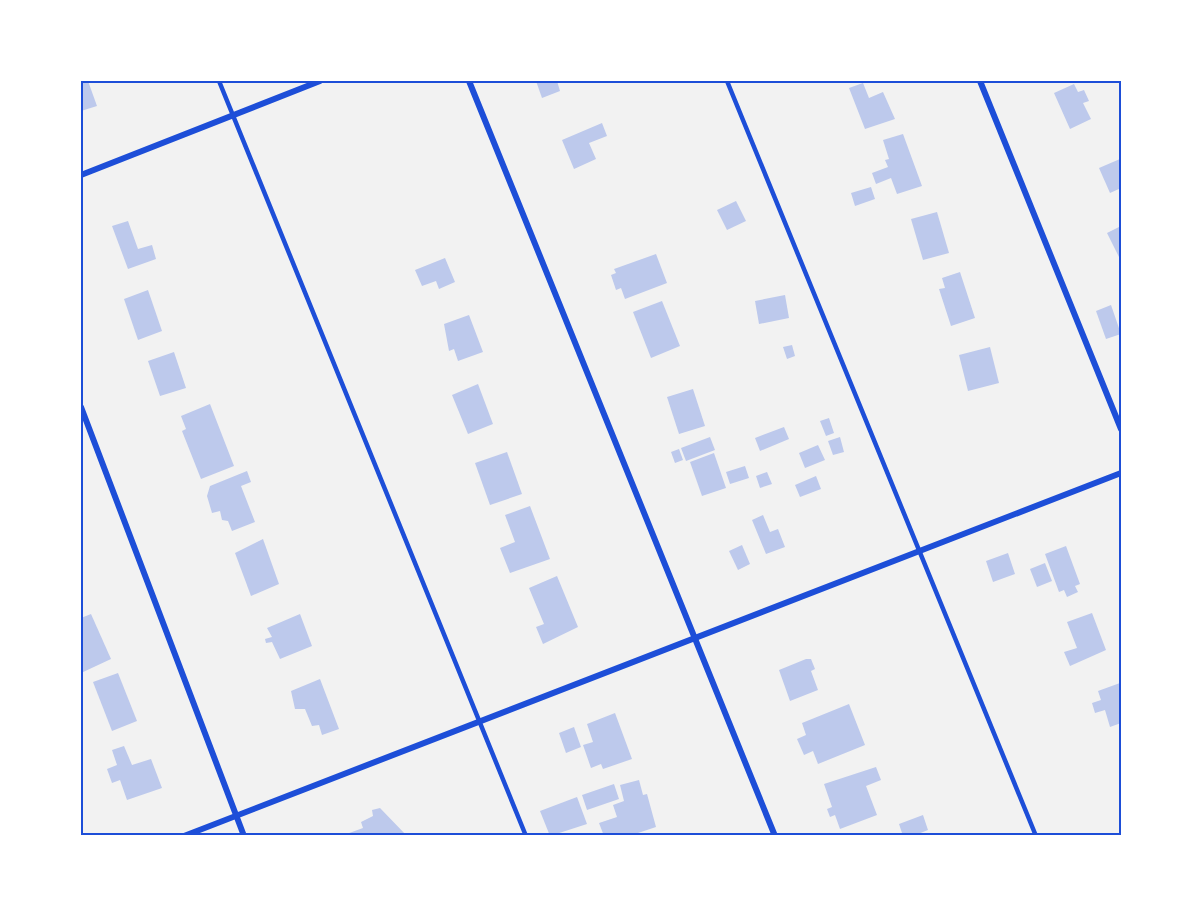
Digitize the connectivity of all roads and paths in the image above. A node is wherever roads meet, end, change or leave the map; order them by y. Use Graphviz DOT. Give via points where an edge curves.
graph roads {
  1 [pos="219,81"];
  2 [pos="320,81"];
  3 [pos="469,81"];
  4 [pos="727,81"];
  5 [pos="980,81"];
  6 [pos="233,115"];
  7 [pos="81,175"];
  8 [pos="81,407"];
  9 [pos="1121,429"];
  10 [pos="1121,473"];
  11 [pos="920,551"];
  12 [pos="695,636"];
  13 [pos="479,721"];
  14 [pos="236,816"];
  15 [pos="184,836"];
  16 [pos="244,836"];
  17 [pos="526,836"];
  18 [pos="775,836"];
  19 [pos="1036,836"];
  1 -- 6 [label="lane"];
  2 -- 6 [label="street"];
  3 -- 12 [label="street"];
  4 -- 11 [label="lane"];
  5 -- 9 [label="street"];
  6 -- 7 [label="street"];
  6 -- 13 [label="lane"];
  8 -- 14 [label="street"];
  10 -- 11 [label="street"];
  11 -- 12 [label="street"];
  11 -- 19 [label="lane"];
  12 -- 13 [label="street"];
  12 -- 18 [label="street"];
  13 -- 14 [label="street"];
  13 -- 17 [label="lane"];
  14 -- 15 [label="street"];
  14 -- 16 [label="street"];
}
